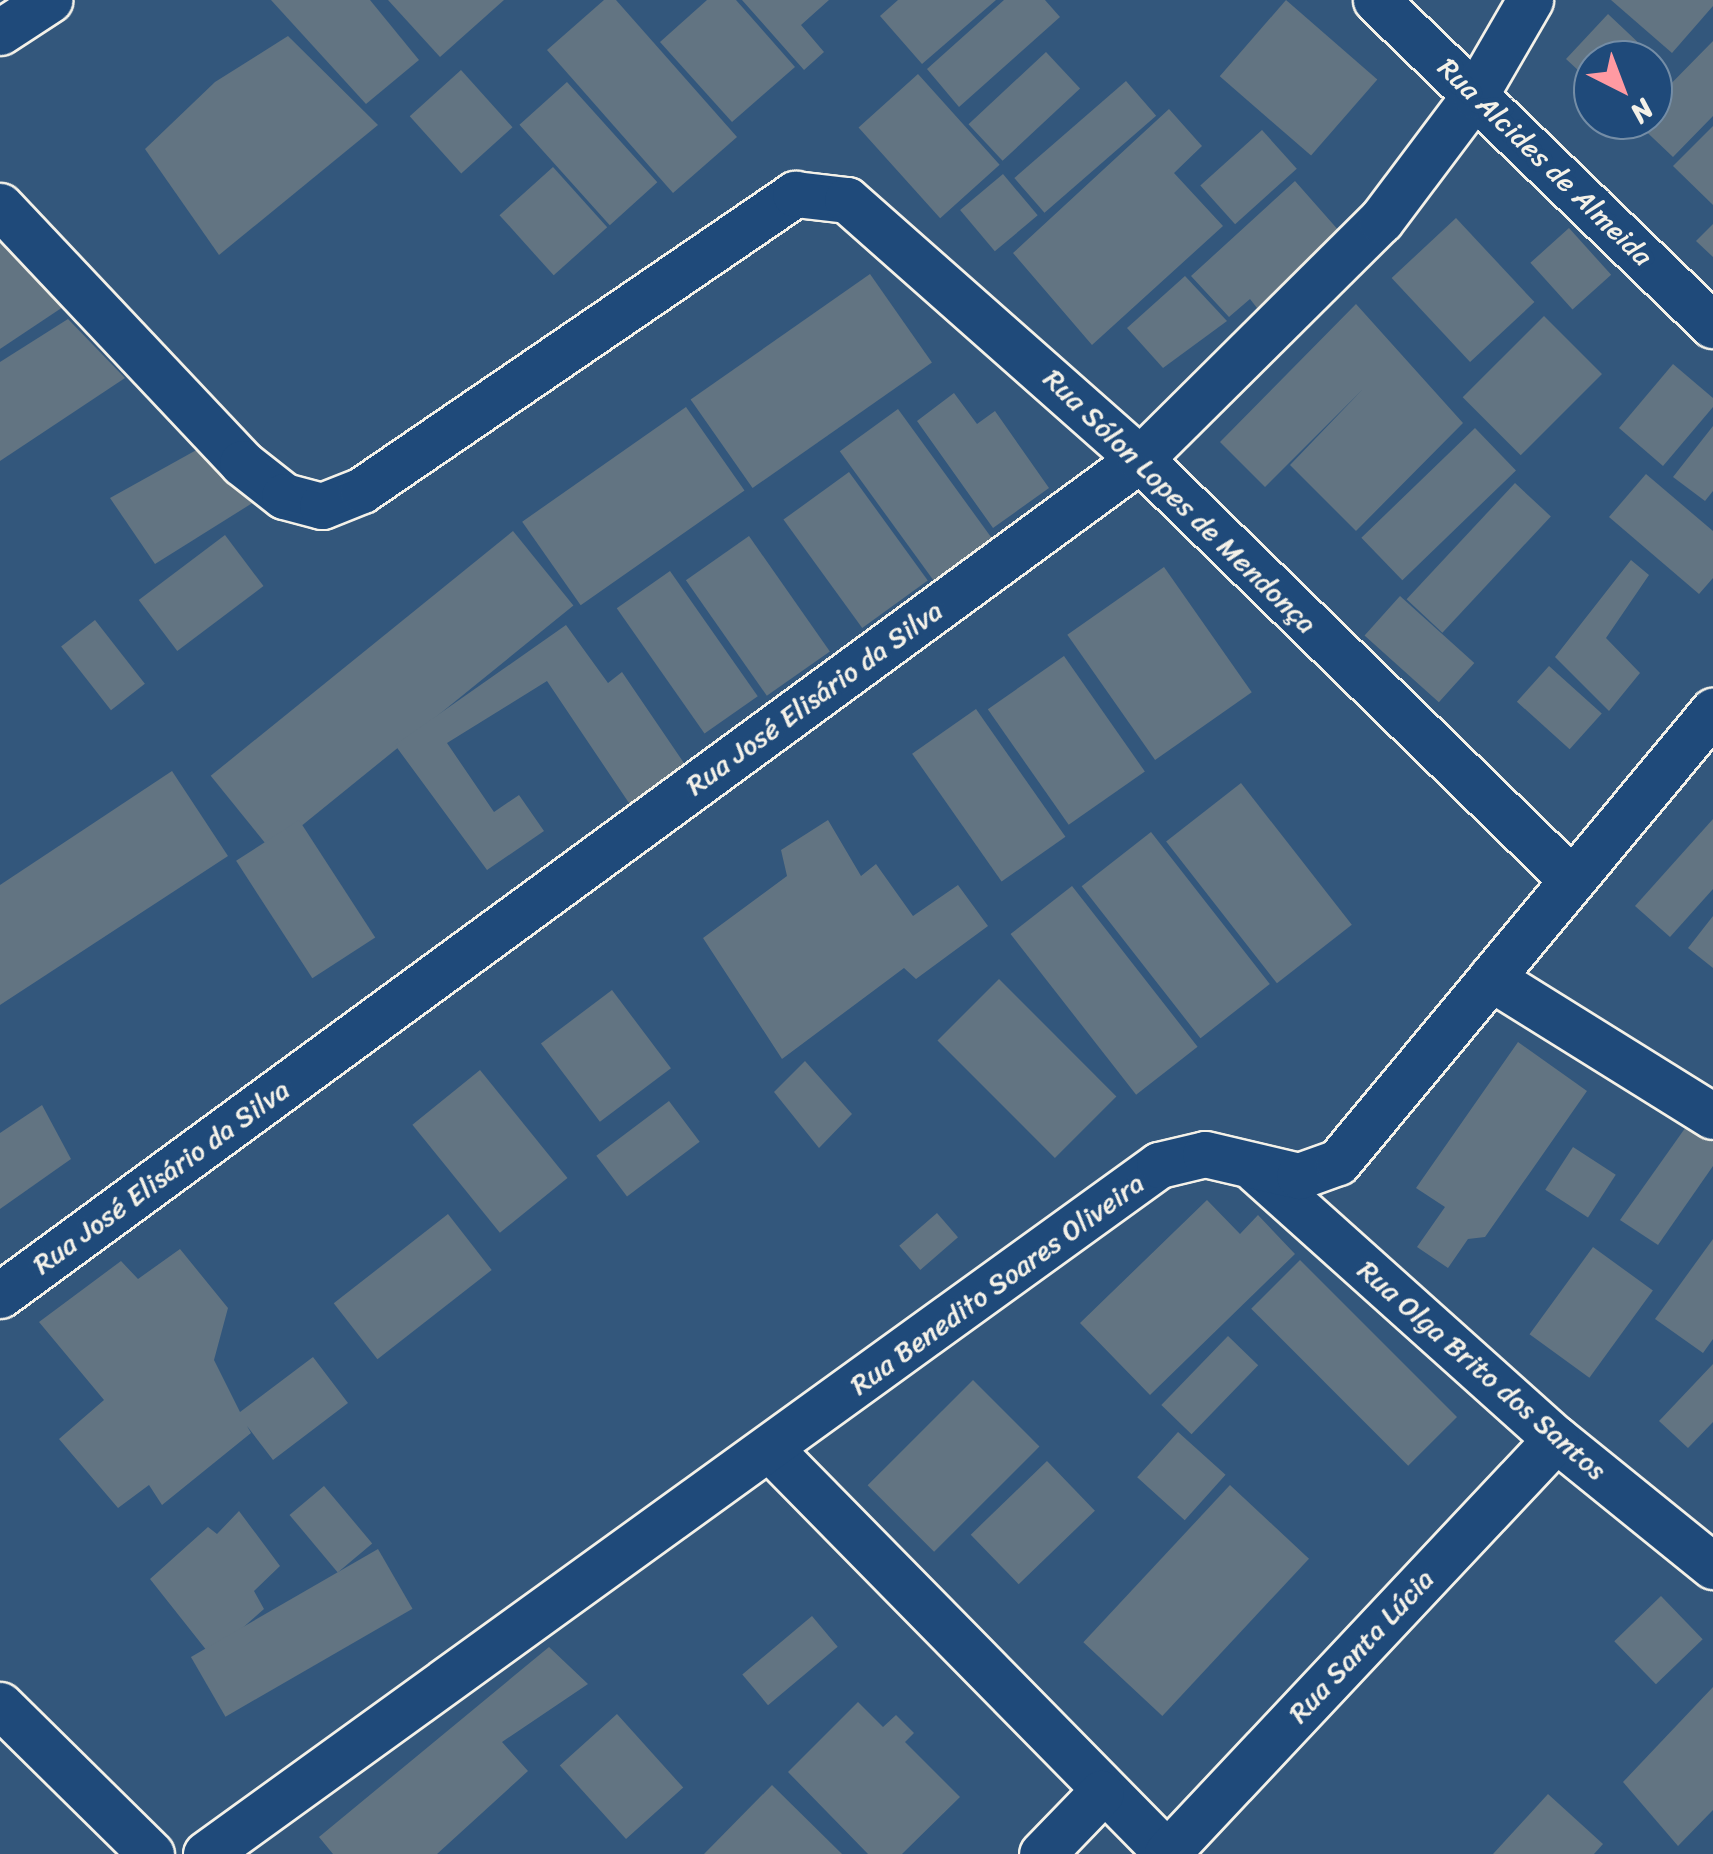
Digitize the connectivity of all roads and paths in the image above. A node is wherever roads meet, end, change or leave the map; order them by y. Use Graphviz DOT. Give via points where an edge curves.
graph roads {
  1 [pos="49,0"];
  2 [pos="1376,0"];
  3 [pos="1530,0"];
  4 [pos="0,32"];
  5 [pos="1475,95"];
  6 [pos="0,206"];
  7 [pos="1713,324"];
  8 [pos="1140,459"];
  9 [pos="1713,711"];
  10 [pos="1569,877"];
  11 [pos="1491,978"];
  12 [pos="1713,1116"];
  13 [pos="1256,1170"];
  14 [pos="0,1296"];
  15 [pos="1556,1439"];
  16 [pos="772,1451"];
  17 [pos="1713,1566"];
  18 [pos="0,1706"];
  19 [pos="1101,1792"];
  20 [pos="1168,1853"];
  21 [pos="151,1854"];
  22 [pos="206,1854"];
  23 [pos="1042,1854"];
  1 -- 4 [label="street"];
  2 -- 5 [label="street, Rua Alcides de Almeida"];
  3 -- 5 [label="street, Rua José Elisário da Silva"];
  5 -- 7 [label="street, Rua Alcides de Almeida"];
  5 -- 8 [label="street, Rua José Elisário da Silva" via="1381,220"];
  6 -- 8 [label="street, Rua Sólon Lopes de Mendonça" via="242,462 284,496 322,506 362,490 795,194 848,200"];
  8 -- 10 [label="street, Rua Sólon Lopes de Mendonça"];
  8 -- 14 [label="street, Rua José Elisário da Silva"];
  9 -- 10 [label="street, Rua Benedito Soares Oliveira"];
  10 -- 11 [label="street, Rua Benedito Soares Oliveira"];
  11 -- 12 [label="street"];
  11 -- 13 [label="street, Rua Benedito Soares Oliveira" via="1338,1162 1299,1176"];
  13 -- 15 [label="street, Rua Olga Brito dos Santos"];
  13 -- 16 [label="street, Rua Benedito Soares Oliveira" via="1205,1154 1159,1164"];
  15 -- 17 [label="street, Rua Olga Brito dos Santos"];
  15 -- 20 [label="street, Rua Santa Lúcia"];
  16 -- 19 [label="street"];
  16 -- 22 [label="street, Rua Benedito Soares Oliveira"];
  18 -- 21 [label="street"];
  19 -- 20 [label="street"];
  19 -- 23 [label="street"];
}
